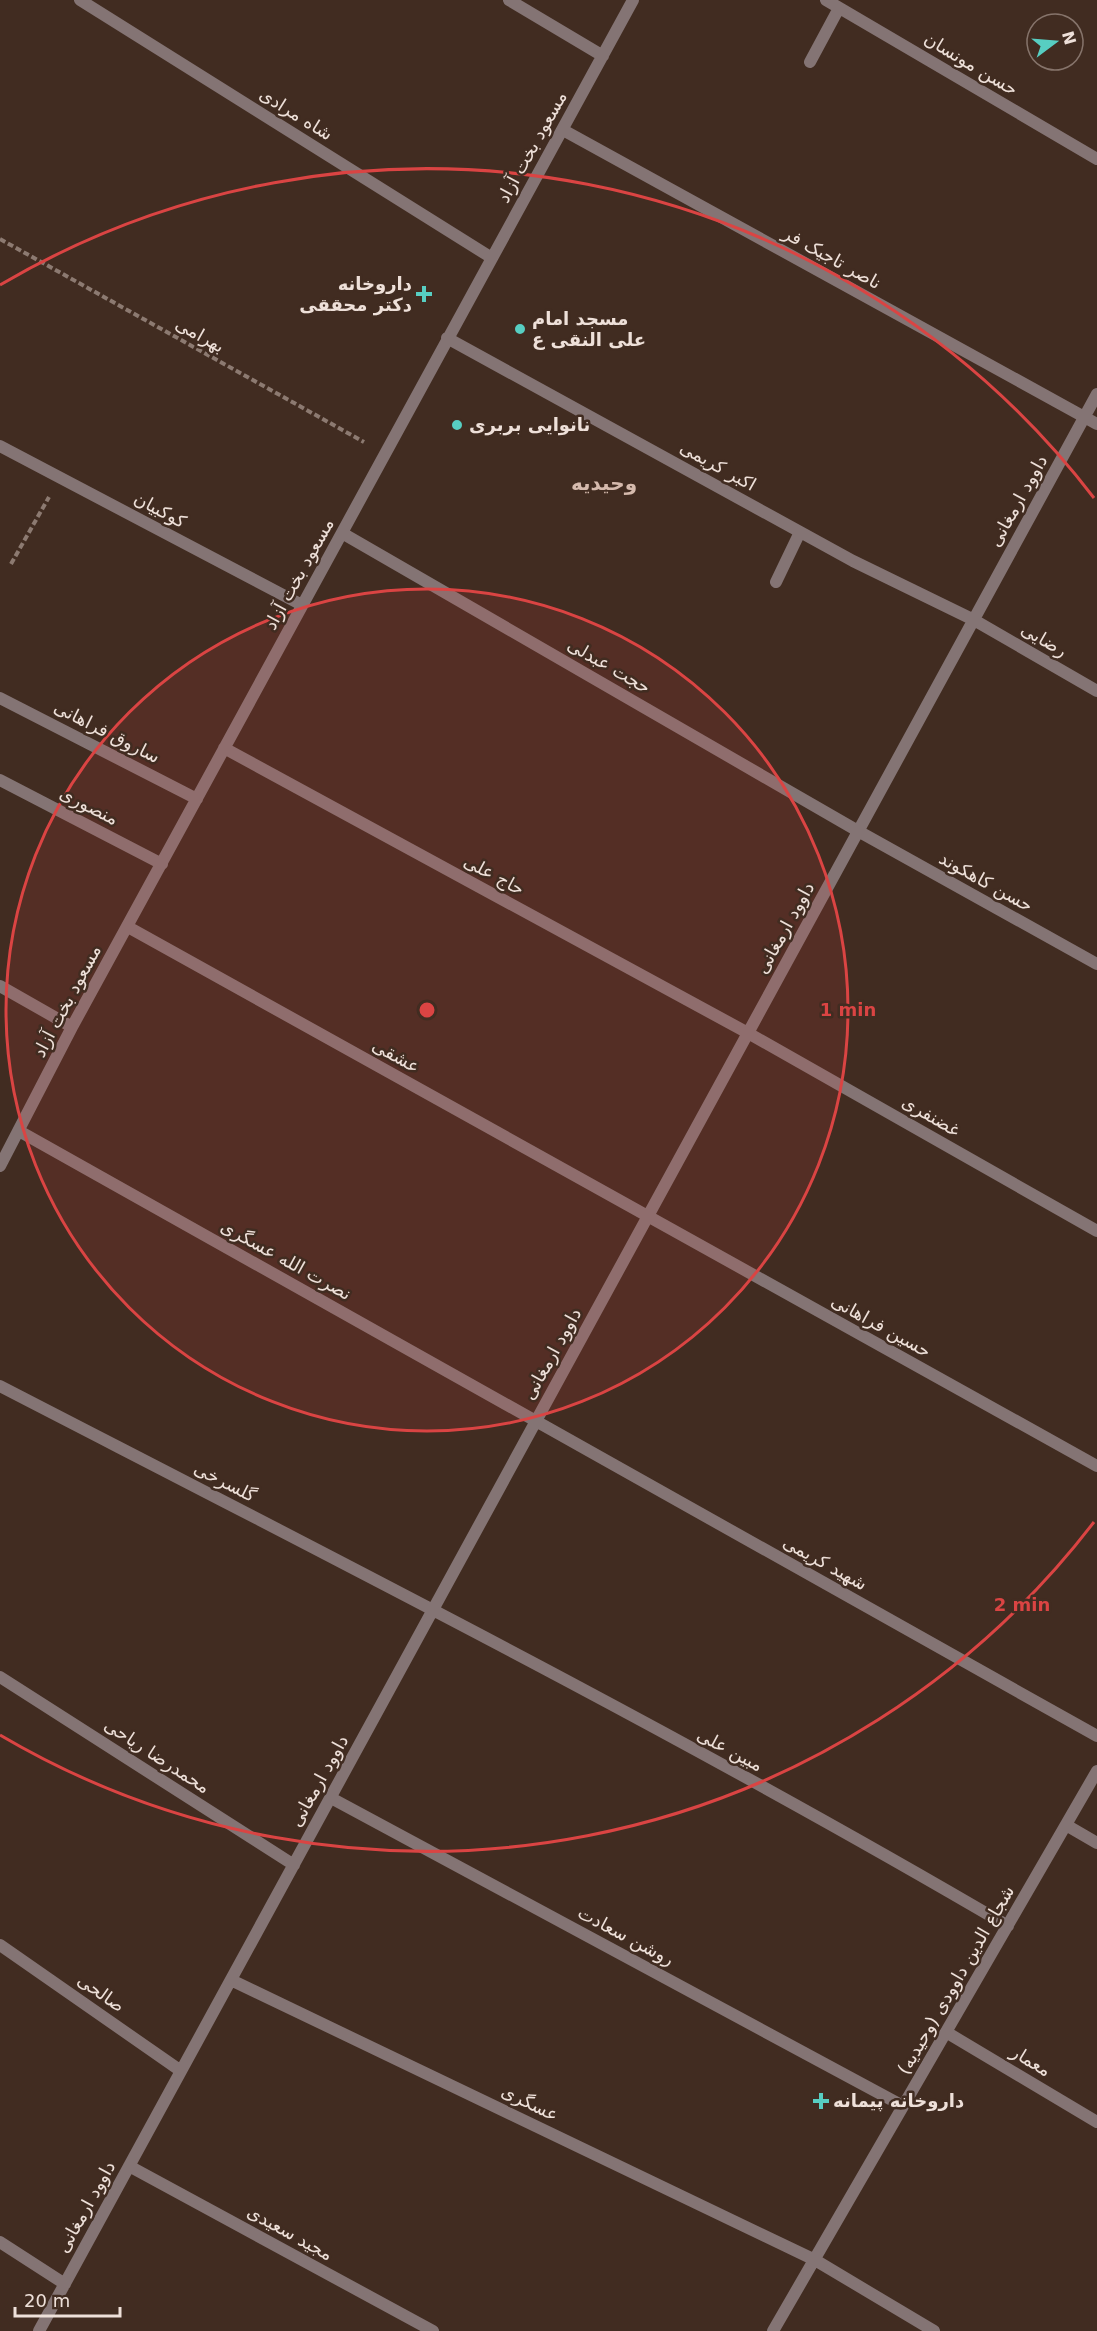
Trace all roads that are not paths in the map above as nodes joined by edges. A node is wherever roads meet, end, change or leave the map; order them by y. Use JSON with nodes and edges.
{"nodes":[{"id":1,"x":80,"y":0,"type":"edge"},
{"id":2,"x":509,"y":0,"type":"edge"},
{"id":3,"x":633,"y":0,"type":"edge"},
{"id":4,"x":826,"y":0,"type":"edge"},
{"id":5,"x":839,"y":8,"type":"junction"},
{"id":6,"x":603,"y":56,"type":"junction"},
{"id":7,"x":810,"y":62,"type":"dead end"},
{"id":8,"x":562,"y":130,"type":"junction"},
{"id":9,"x":1097,"y":159,"type":"edge"},
{"id":10,"x":492,"y":258,"type":"junction"},
{"id":11,"x":447,"y":338,"type":"junction"},
{"id":12,"x":1097,"y":394,"type":"edge"},
{"id":13,"x":1085,"y":417,"type":"junction"},
{"id":14,"x":1097,"y":424,"type":"edge"},
{"id":15,"x":0,"y":447,"type":"edge"},
{"id":16,"x":800,"y":532,"type":"junction"},
{"id":17,"x":342,"y":533,"type":"junction"},
{"id":18,"x":776,"y":582,"type":"dead end"},
{"id":19,"x":303,"y":605,"type":"junction"},
{"id":20,"x":974,"y":620,"type":"junction"},
{"id":21,"x":1097,"y":691,"type":"edge"},
{"id":22,"x":0,"y":698,"type":"edge"},
{"id":23,"x":224,"y":748,"type":"junction"},
{"id":24,"x":0,"y":780,"type":"edge"},
{"id":25,"x":197,"y":799,"type":"junction"},
{"id":26,"x":858,"y":831,"type":"junction"},
{"id":27,"x":162,"y":864,"type":"junction"},
{"id":28,"x":128,"y":927,"type":"junction"},
{"id":29,"x":1097,"y":964,"type":"edge"},
{"id":30,"x":0,"y":986,"type":"edge"},
{"id":31,"x":72,"y":1027,"type":"junction"},
{"id":32,"x":748,"y":1033,"type":"junction"},
{"id":33,"x":19,"y":1131,"type":"junction"},
{"id":34,"x":0,"y":1166,"type":"edge"},
{"id":35,"x":648,"y":1216,"type":"junction"},
{"id":36,"x":1097,"y":1231,"type":"edge"},
{"id":37,"x":0,"y":1386,"type":"edge"},
{"id":38,"x":536,"y":1421,"type":"junction"},
{"id":39,"x":1097,"y":1466,"type":"edge"},
{"id":40,"x":433,"y":1609,"type":"junction"},
{"id":41,"x":0,"y":1677,"type":"edge"},
{"id":42,"x":1097,"y":1736,"type":"edge"},
{"id":43,"x":1097,"y":1771,"type":"edge"},
{"id":44,"x":331,"y":1798,"type":"junction"},
{"id":45,"x":1066,"y":1825,"type":"junction"},
{"id":46,"x":1097,"y":1843,"type":"edge"},
{"id":47,"x":294,"y":1865,"type":"junction"},
{"id":48,"x":1008,"y":1926,"type":"junction"},
{"id":49,"x":0,"y":1945,"type":"edge"},
{"id":50,"x":231,"y":1980,"type":"junction"},
{"id":51,"x":946,"y":2032,"type":"junction"},
{"id":52,"x":181,"y":2071,"type":"junction"},
{"id":53,"x":903,"y":2106,"type":"junction"},
{"id":54,"x":1097,"y":2122,"type":"edge"},
{"id":55,"x":129,"y":2166,"type":"junction"},
{"id":56,"x":0,"y":2241,"type":"edge"},
{"id":57,"x":815,"y":2260,"type":"junction"},
{"id":58,"x":65,"y":2284,"type":"junction"},
{"id":59,"x":39,"y":2331,"type":"edge"},
{"id":60,"x":433,"y":2331,"type":"edge"},
{"id":61,"x":773,"y":2331,"type":"edge"},
{"id":62,"x":934,"y":2331,"type":"edge"}],
"edges":[{"from":1,"to":10,"type":"street","name":"شاه مرادی"},
{"from":2,"to":6,"type":"street"},
{"from":3,"to":6,"type":"street","name":"مسعود بخت آزاد"},
{"from":4,"to":5,"type":"street","name":"حسن مونسان"},
{"from":5,"to":7,"type":"street"},
{"from":5,"to":9,"type":"street","name":"حسن مونسان"},
{"from":6,"to":8,"type":"street","name":"مسعود بخت آزاد"},
{"from":8,"to":10,"type":"street","name":"مسعود بخت آزاد"},
{"from":8,"to":13,"type":"street","name":"ناصر تاجیک فر"},
{"from":10,"to":11,"type":"street","name":"مسعود بخت آزاد"},
{"from":11,"to":16,"type":"street","name":"اکبر کریمی"},
{"from":11,"to":17,"type":"street","name":"مسعود بخت آزاد"},
{"from":12,"to":13,"type":"street","name":"داوود ارمغانی"},
{"from":13,"to":14,"type":"street","name":"ناصر تاجیک فر"},
{"from":13,"to":20,"type":"street","name":"داوود ارمغانی"},
{"from":15,"to":19,"type":"street","name":"کوکبیان"},
{"from":16,"to":18,"type":"street"},
{"from":16,"to":20,"type":"street","name":"اکبر کریمی"},
{"from":17,"to":19,"type":"street","name":"مسعود بخت آزاد"},
{"from":17,"to":26,"type":"street","name":"حجت عبدلی"},
{"from":19,"to":23,"type":"street","name":"مسعود بخت آزاد"},
{"from":20,"to":21,"type":"street","name":"رضایی"},
{"from":20,"to":26,"type":"street","name":"داوود ارمغانی"},
{"from":22,"to":25,"type":"street","name":"ساروق فراهانی"},
{"from":23,"to":25,"type":"street","name":"مسعود بخت آزاد"},
{"from":23,"to":32,"type":"street","name":"حاج علی"},
{"from":24,"to":27,"type":"street","name":"منصوری"},
{"from":25,"to":27,"type":"street","name":"مسعود بخت آزاد"},
{"from":26,"to":29,"type":"street","name":"حسن کاهکوند"},
{"from":26,"to":32,"type":"street","name":"داوود ارمغانی"},
{"from":27,"to":28,"type":"street","name":"مسعود بخت آزاد"},
{"from":28,"to":31,"type":"street","name":"مسعود بخت آزاد"},
{"from":28,"to":35,"type":"street","name":"عشقی"},
{"from":30,"to":31,"type":"street"},
{"from":31,"to":33,"type":"street","name":"مسعود بخت آزاد"},
{"from":32,"to":35,"type":"street","name":"داوود ارمغانی"},
{"from":32,"to":36,"type":"street","name":"غضنفری"},
{"from":33,"to":34,"type":"street","name":"مسعود بخت آزاد"},
{"from":33,"to":38,"type":"street","name":"نصرت الله عسگری"},
{"from":35,"to":38,"type":"street","name":"داوود ارمغانی"},
{"from":35,"to":39,"type":"street","name":"حسین فراهانی"},
{"from":37,"to":40,"type":"street","name":"گلسرخی"},
{"from":38,"to":40,"type":"street","name":"داوود ارمغانی"},
{"from":38,"to":42,"type":"street","name":"شهید کریمی"},
{"from":40,"to":44,"type":"street","name":"داوود ارمغانی"},
{"from":40,"to":48,"type":"street","name":"مبین علی"},
{"from":41,"to":47,"type":"street","name":"محمدرضا ریاحی"},
{"from":43,"to":45,"type":"street","name":"شجاع الدین داوودی (وحیدیه)"},
{"from":44,"to":47,"type":"street","name":"داوود ارمغانی"},
{"from":44,"to":53,"type":"street","name":"روشن سعادت"},
{"from":45,"to":46,"type":"street"},
{"from":45,"to":48,"type":"street","name":"شجاع الدین داوودی (وحیدیه)"},
{"from":47,"to":50,"type":"street","name":"داوود ارمغانی"},
{"from":48,"to":51,"type":"street","name":"شجاع الدین داوودی (وحیدیه)"},
{"from":49,"to":52,"type":"street","name":"صالحی"},
{"from":50,"to":52,"type":"street","name":"داوود ارمغانی"},
{"from":50,"to":57,"type":"street","name":"عسگری"},
{"from":51,"to":53,"type":"street","name":"شجاع الدین داوودی (وحیدیه)"},
{"from":51,"to":54,"type":"street","name":"معمار"},
{"from":52,"to":55,"type":"street","name":"داوود ارمغانی"},
{"from":53,"to":57,"type":"street","name":"شجاع الدین داوودی (وحیدیه)"},
{"from":55,"to":58,"type":"street","name":"داوود ارمغانی"},
{"from":55,"to":60,"type":"street","name":"مجید سعیدی"},
{"from":56,"to":58,"type":"street"},
{"from":57,"to":61,"type":"street","name":"شجاع الدین داوودی (وحیدیه)"},
{"from":57,"to":62,"type":"street","name":"عسگری"},
{"from":58,"to":59,"type":"street","name":"داوود ارمغانی"}]}
